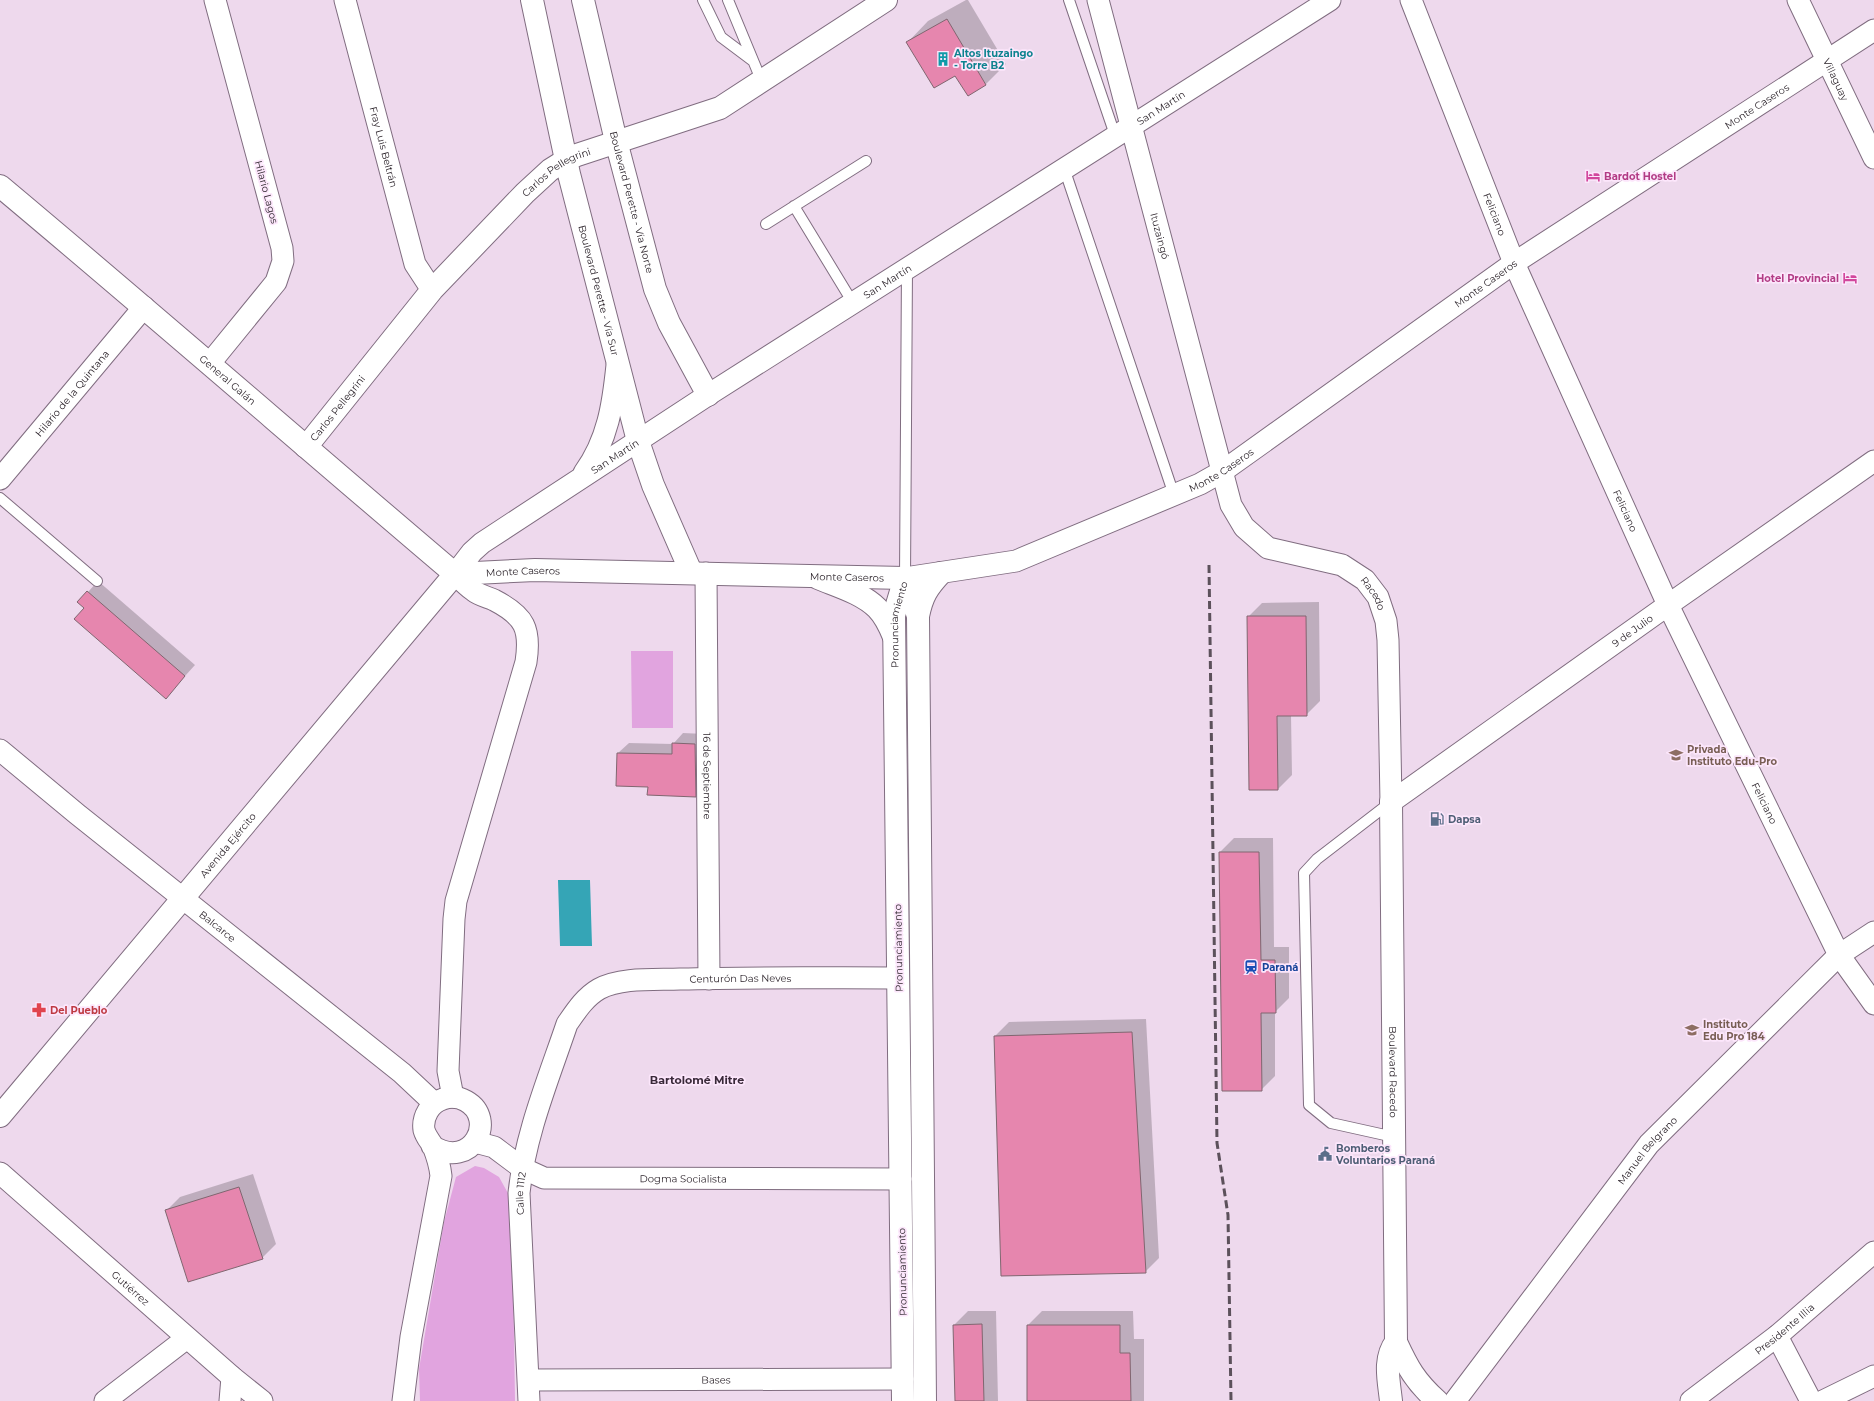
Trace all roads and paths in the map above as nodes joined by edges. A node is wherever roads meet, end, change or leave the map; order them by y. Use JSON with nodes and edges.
{"nodes":[{"id":1,"x":215,"y":0,"type":"edge"},
{"id":2,"x":345,"y":0,"type":"edge"},
{"id":3,"x":532,"y":0,"type":"edge"},
{"id":4,"x":583,"y":0,"type":"edge"},
{"id":5,"x":703,"y":0,"type":"edge"},
{"id":6,"x":728,"y":0,"type":"edge"},
{"id":7,"x":886,"y":0,"type":"edge"},
{"id":8,"x":1069,"y":0,"type":"edge"},
{"id":9,"x":1098,"y":0,"type":"edge"},
{"id":10,"x":1330,"y":0,"type":"edge"},
{"id":11,"x":1411,"y":0,"type":"edge"},
{"id":12,"x":1798,"y":0,"type":"edge"},
{"id":13,"x":1874,"y":30,"type":"edge"},
{"id":14,"x":753,"y":61,"type":"junction"},
{"id":15,"x":1827,"y":62,"type":"junction"},
{"id":16,"x":762,"y":82,"type":"junction"},
{"id":17,"x":1124,"y":130,"type":"junction"},
{"id":18,"x":616,"y":141,"type":"junction"},
{"id":19,"x":1874,"y":158,"type":"edge"},
{"id":20,"x":566,"y":160,"type":"junction"},
{"id":21,"x":866,"y":161,"type":"dead end"},
{"id":22,"x":1064,"y":168,"type":"junction"},
{"id":23,"x":0,"y":186,"type":"edge"},
{"id":24,"x":794,"y":206,"type":"junction"},
{"id":25,"x":766,"y":224,"type":"dead end"},
{"id":26,"x":1514,"y":263,"type":"junction"},
{"id":27,"x":907,"y":268,"type":"junction"},
{"id":28,"x":432,"y":290,"type":"junction"},
{"id":29,"x":852,"y":303,"type":"junction"},
{"id":30,"x":144,"y":307,"type":"junction"},
{"id":31,"x":617,"y":360,"type":"junction"},
{"id":32,"x":210,"y":363,"type":"junction"},
{"id":33,"x":708,"y":395,"type":"junction"},
{"id":34,"x":638,"y":441,"type":"junction"},
{"id":35,"x":306,"y":447,"type":"junction"},
{"id":36,"x":1874,"y":462,"type":"edge"},
{"id":37,"x":1223,"y":471,"type":"junction"},
{"id":38,"x":0,"y":479,"type":"edge"},
{"id":39,"x":577,"y":481,"type":"junction"},
{"id":40,"x":1174,"y":495,"type":"junction"},
{"id":41,"x":0,"y":498,"type":"edge"},
{"id":42,"x":699,"y":573,"type":"junction"},
{"id":43,"x":455,"y":574,"type":"junction"},
{"id":44,"x":940,"y":574,"type":"junction"},
{"id":45,"x":818,"y":578,"type":"junction"},
{"id":46,"x":905,"y":578,"type":"junction"},
{"id":47,"x":97,"y":581,"type":"dead end"},
{"id":48,"x":1668,"y":605,"type":"junction"},
{"id":49,"x":918,"y":616,"type":"junction"},
{"id":50,"x":894,"y":638,"type":"junction"},
{"id":51,"x":0,"y":750,"type":"edge"},
{"id":52,"x":1391,"y":802,"type":"junction"},
{"id":53,"x":183,"y":899,"type":"junction"},
{"id":54,"x":1874,"y":932,"type":"edge"},
{"id":55,"x":1839,"y":956,"type":"junction"},
{"id":56,"x":898,"y":978,"type":"junction"},
{"id":57,"x":709,"y":979,"type":"junction"},
{"id":58,"x":586,"y":998,"type":"joint"},
{"id":59,"x":1874,"y":1004,"type":"edge"},
{"id":60,"x":444,"y":1100,"type":"junction"},
{"id":61,"x":0,"y":1116,"type":"edge"},
{"id":62,"x":1394,"y":1138,"type":"junction"},
{"id":63,"x":475,"y":1142,"type":"junction"},
{"id":64,"x":432,"y":1146,"type":"junction"},
{"id":65,"x":522,"y":1168,"type":"junction"},
{"id":66,"x":0,"y":1173,"type":"edge"},
{"id":67,"x":901,"y":1179,"type":"junction"},
{"id":68,"x":1874,"y":1252,"type":"edge"},
{"id":69,"x":1777,"y":1336,"type":"junction"},
{"id":70,"x":187,"y":1338,"type":"junction"},
{"id":71,"x":1396,"y":1342,"type":"junction"},
{"id":72,"x":1874,"y":1376,"type":"edge"},
{"id":73,"x":232,"y":1377,"type":"junction"},
{"id":74,"x":903,"y":1378,"type":"junction"},
{"id":75,"x":529,"y":1380,"type":"junction"},
{"id":76,"x":1433,"y":1397,"type":"edge"},
{"id":77,"x":105,"y":1401,"type":"edge"},
{"id":78,"x":230,"y":1401,"type":"edge"},
{"id":79,"x":262,"y":1401,"type":"edge"},
{"id":80,"x":402,"y":1401,"type":"edge"},
{"id":81,"x":529,"y":1401,"type":"edge"},
{"id":82,"x":903,"y":1401,"type":"edge"},
{"id":83,"x":925,"y":1401,"type":"edge"},
{"id":84,"x":1391,"y":1401,"type":"edge"},
{"id":85,"x":1396,"y":1401,"type":"edge"},
{"id":86,"x":1455,"y":1401,"type":"edge"},
{"id":87,"x":1691,"y":1401,"type":"edge"},
{"id":88,"x":1811,"y":1401,"type":"edge"},
{"id":89,"x":1822,"y":1401,"type":"edge"}],
"edges":[{"from":1,"to":32,"type":"street","name":"Hilario Lagos"},
{"from":2,"to":28,"type":"street","name":"Fray Luis Beltrán"},
{"from":3,"to":20,"type":"street","name":"Boulevard Perette - Vía Sur"},
{"from":4,"to":18,"type":"street","name":"Boulevard Perette - Vía Norte"},
{"from":5,"to":14,"type":"lane"},
{"from":6,"to":14,"type":"lane"},
{"from":7,"to":16,"type":"street","name":"Carlos Pellegrini"},
{"from":8,"to":17,"type":"lane"},
{"from":9,"to":17,"type":"street","name":"Ituzaingó"},
{"from":10,"to":17,"type":"street","name":"San Martín"},
{"from":11,"to":26,"type":"street","name":"Feliciano"},
{"from":12,"to":15,"type":"street","name":"Villaguay"},
{"from":13,"to":15,"type":"street","name":"Monte Caseros"},
{"from":14,"to":16,"type":"lane"},
{"from":15,"to":19,"type":"street","name":"Villaguay"},
{"from":15,"to":26,"type":"street","name":"Monte Caseros"},
{"from":16,"to":18,"type":"street","name":"Carlos Pellegrini"},
{"from":17,"to":22,"type":"street","name":"San Martín"},
{"from":17,"to":37,"type":"street","name":"Ituzaingó"},
{"from":18,"to":20,"type":"street","name":"Carlos Pellegrini"},
{"from":18,"to":33,"type":"street","name":"Boulevard Perette - Vía Norte"},
{"from":20,"to":28,"type":"street","name":"Carlos Pellegrini"},
{"from":20,"to":31,"type":"street","name":"Boulevard Perette - Vía Sur"},
{"from":21,"to":24,"type":"lane"},
{"from":22,"to":27,"type":"street","name":"San Martín"},
{"from":22,"to":40,"type":"lane"},
{"from":23,"to":30,"type":"street","name":"General Galán"},
{"from":24,"to":25,"type":"lane"},
{"from":24,"to":29,"type":"lane"},
{"from":26,"to":37,"type":"street","name":"Monte Caseros"},
{"from":26,"to":48,"type":"street","name":"Feliciano"},
{"from":27,"to":29,"type":"street","name":"San Martín"},
{"from":27,"to":46,"type":"lane"},
{"from":28,"to":35,"type":"street","name":"Carlos Pellegrini"},
{"from":29,"to":33,"type":"street","name":"San Martín"},
{"from":30,"to":32,"type":"street","name":"General Galán"},
{"from":30,"to":38,"type":"street","name":"Hilario de la Quintana"},
{"from":31,"to":34,"type":"street","name":"Boulevard Perette - Vía Sur"},
{"from":31,"to":39,"type":"street"},
{"from":32,"to":35,"type":"street","name":"General Galán"},
{"from":33,"to":34,"type":"street","name":"San Martín"},
{"from":34,"to":39,"type":"street","name":"San Martín"},
{"from":34,"to":42,"type":"street","name":"Boulevard Perette - Vía Sur"},
{"from":35,"to":43,"type":"street","name":"General Galán"},
{"from":36,"to":48,"type":"street","name":"9 de Julio"},
{"from":37,"to":40,"type":"street","name":"Monte Caseros"},
{"from":37,"to":52,"type":"street","name":"Racedo"},
{"from":39,"to":43,"type":"street","name":"San Martín"},
{"from":40,"to":44,"type":"street","name":"Monte Caseros"},
{"from":41,"to":47,"type":"lane"},
{"from":42,"to":43,"type":"street","name":"Monte Caseros"},
{"from":42,"to":45,"type":"street","name":"Monte Caseros"},
{"from":42,"to":57,"type":"street","name":"16 de Septiembre"},
{"from":43,"to":53,"type":"street","name":"Avenida Ejército"},
{"from":43,"to":60,"type":"street"},
{"from":44,"to":46,"type":"street","name":"Monte Caseros"},
{"from":44,"to":49,"type":"street"},
{"from":45,"to":46,"type":"street","name":"Monte Caseros"},
{"from":45,"to":50,"type":"street"},
{"from":46,"to":49,"type":"street","name":"Pronunciamiento"},
{"from":46,"to":50,"type":"street","name":"Pronunciamiento"},
{"from":48,"to":52,"type":"street","name":"9 de Julio"},
{"from":48,"to":55,"type":"street","name":"Feliciano"},
{"from":49,"to":83,"type":"street","name":"Pronunciamiento"},
{"from":50,"to":56,"type":"street","name":"Pronunciamiento"},
{"from":51,"to":53,"type":"street","name":"Balcarce"},
{"from":52,"to":62,"type":"street","name":"Boulevard Racedo"},
{"from":52,"to":62,"type":"lane"},
{"from":53,"to":60,"type":"street","name":"Balcarce"},
{"from":53,"to":61,"type":"street","name":"Avenida Ejército"},
{"from":54,"to":55,"type":"street","name":"Manuel Belgrano"},
{"from":55,"to":59,"type":"street","name":"Feliciano"},
{"from":55,"to":86,"type":"street","name":"Manuel Belgrano"},
{"from":56,"to":57,"type":"street","name":"Centurón Das Neves"},
{"from":56,"to":67,"type":"street","name":"Pronunciamiento"},
{"from":57,"to":58,"type":"street","name":"Centurón Das Neves"},
{"from":58,"to":65,"type":"street","name":"Calle 1112"},
{"from":60,"to":63,"type":"street"},
{"from":60,"to":64,"type":"street"},
{"from":62,"to":71,"type":"street","name":"Boulevard Racedo"},
{"from":63,"to":64,"type":"street"},
{"from":63,"to":65,"type":"street","name":"Dogma Socialista"},
{"from":64,"to":80,"type":"street"},
{"from":65,"to":67,"type":"street","name":"Dogma Socialista"},
{"from":65,"to":75,"type":"street","name":"Calle 1112"},
{"from":66,"to":70,"type":"street","name":"Gutiérrez"},
{"from":67,"to":74,"type":"street","name":"Pronunciamiento"},
{"from":68,"to":69,"type":"street","name":"Presidente Illia"},
{"from":69,"to":87,"type":"street","name":"Presidente Illia"},
{"from":69,"to":88,"type":"street"},
{"from":70,"to":73,"type":"street","name":"Gutiérrez"},
{"from":70,"to":77,"type":"street"},
{"from":71,"to":76,"type":"street","name":"Boulevard Racedo"},
{"from":71,"to":84,"type":"street","name":"Boulevard Racedo"},
{"from":72,"to":89,"type":"street"},
{"from":73,"to":78,"type":"street"},
{"from":73,"to":79,"type":"street","name":"Gutiérrez"},
{"from":74,"to":75,"type":"street","name":"Bases"},
{"from":74,"to":82,"type":"street","name":"Pronunciamiento"},
{"from":75,"to":81,"type":"street","name":"Calle 1112"},
{"from":76,"to":85,"type":"street"}]}
